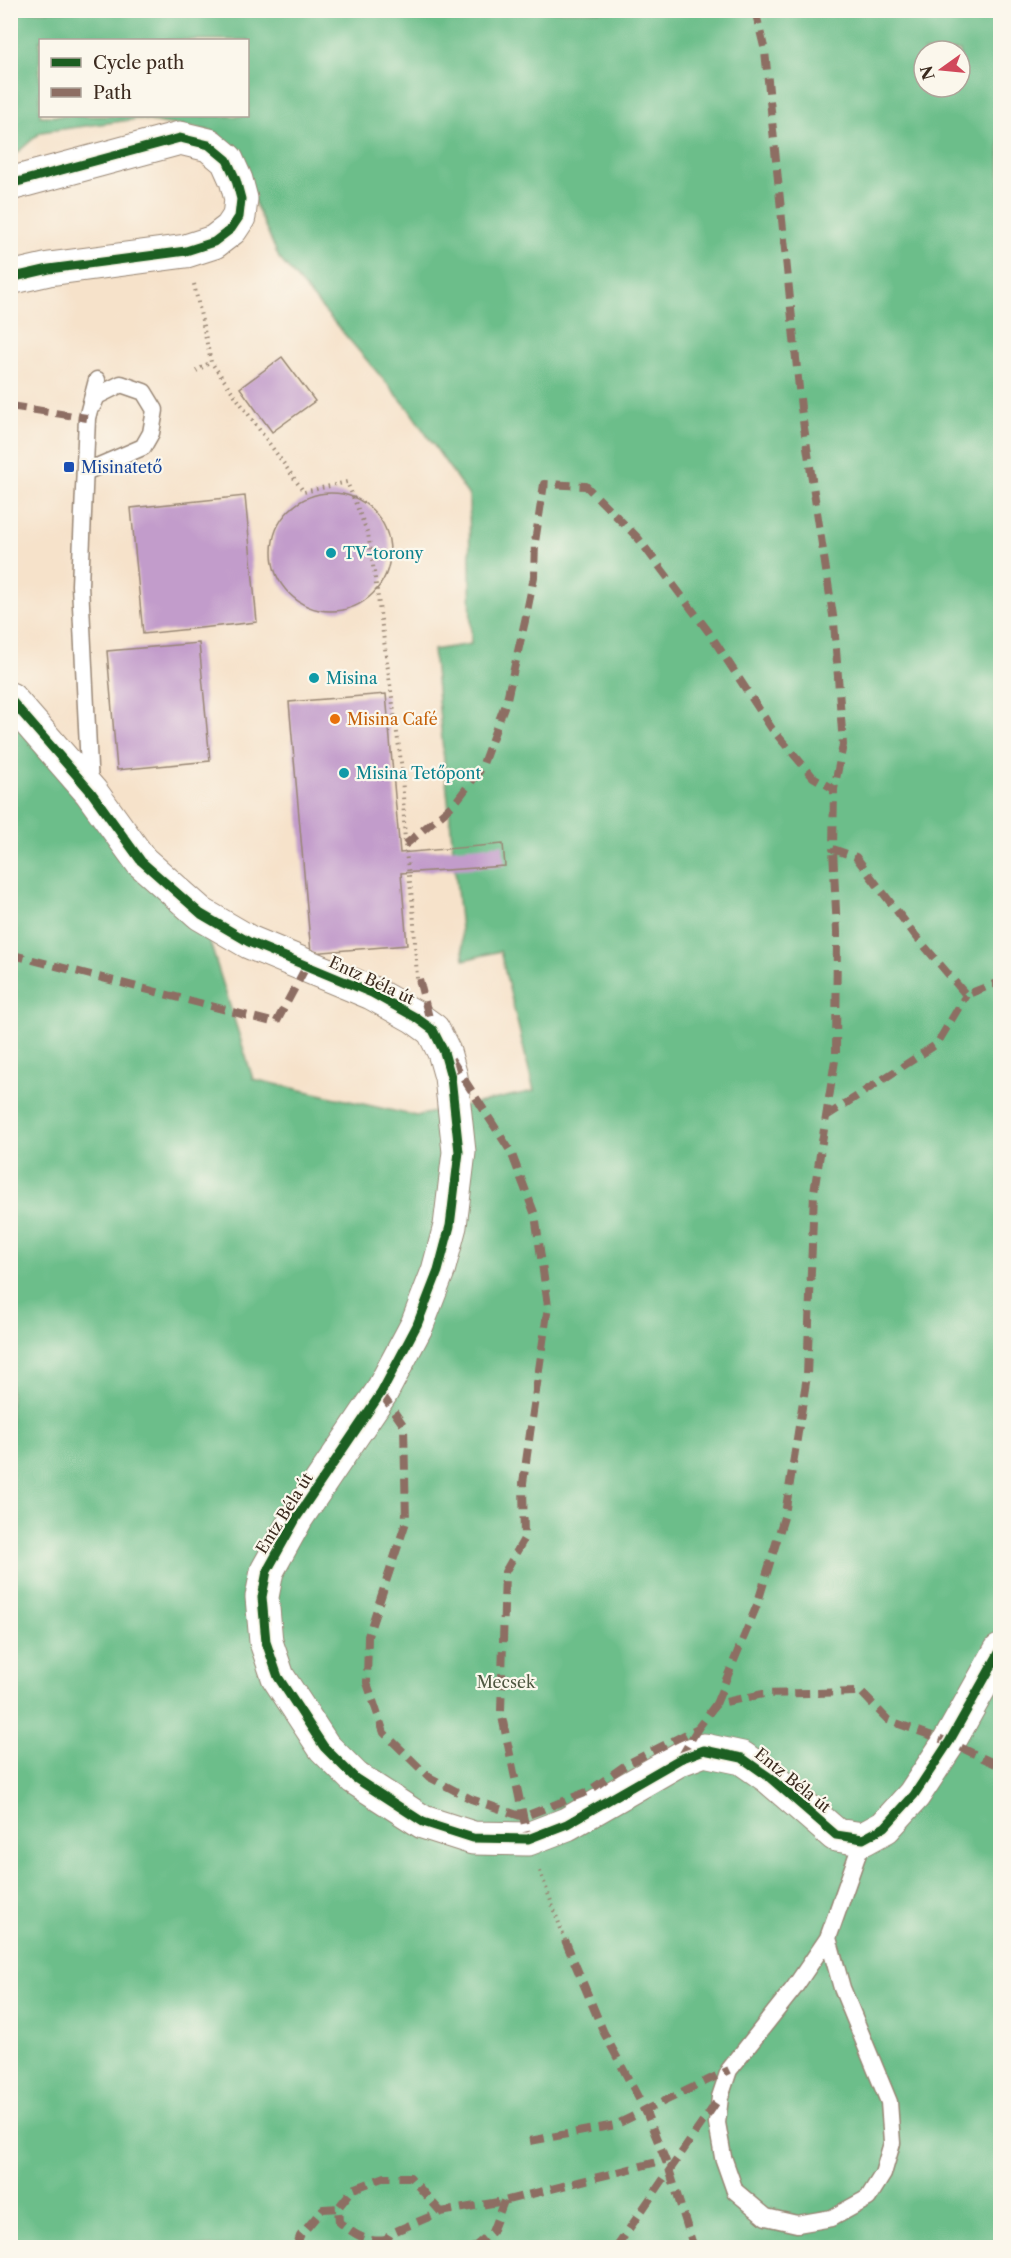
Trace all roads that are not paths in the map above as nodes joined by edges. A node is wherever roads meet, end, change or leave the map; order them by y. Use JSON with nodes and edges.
{"nodes":[{"id":1,"x":10,"y":184,"type":"edge"},
{"id":2,"x":10,"y":278,"type":"edge"},
{"id":3,"x":97,"y":380,"type":"dead end"},
{"id":4,"x":87,"y":418,"type":"junction"},
{"id":5,"x":85,"y":472,"type":"junction"},
{"id":6,"x":10,"y":699,"type":"edge"},
{"id":7,"x":91,"y":792,"type":"junction"},
{"id":8,"x":1000,"y":1651,"type":"edge"},
{"id":9,"x":863,"y":1839,"type":"junction"},
{"id":10,"x":828,"y":1938,"type":"junction"}],
"edges":[{"from":1,"to":2,"type":"street"},
{"from":3,"to":4,"type":"lane"},
{"from":4,"to":5,"type":"lane"},
{"from":4,"to":5,"type":"lane"},
{"from":5,"to":7,"type":"lane"},
{"from":6,"to":7,"type":"street","name":"Entz Béla út"},
{"from":7,"to":9,"type":"street","name":"Entz Béla út"},
{"from":8,"to":9,"type":"street"},
{"from":9,"to":10,"type":"lane"},
{"from":10,"to":10,"type":"lane"}]}
